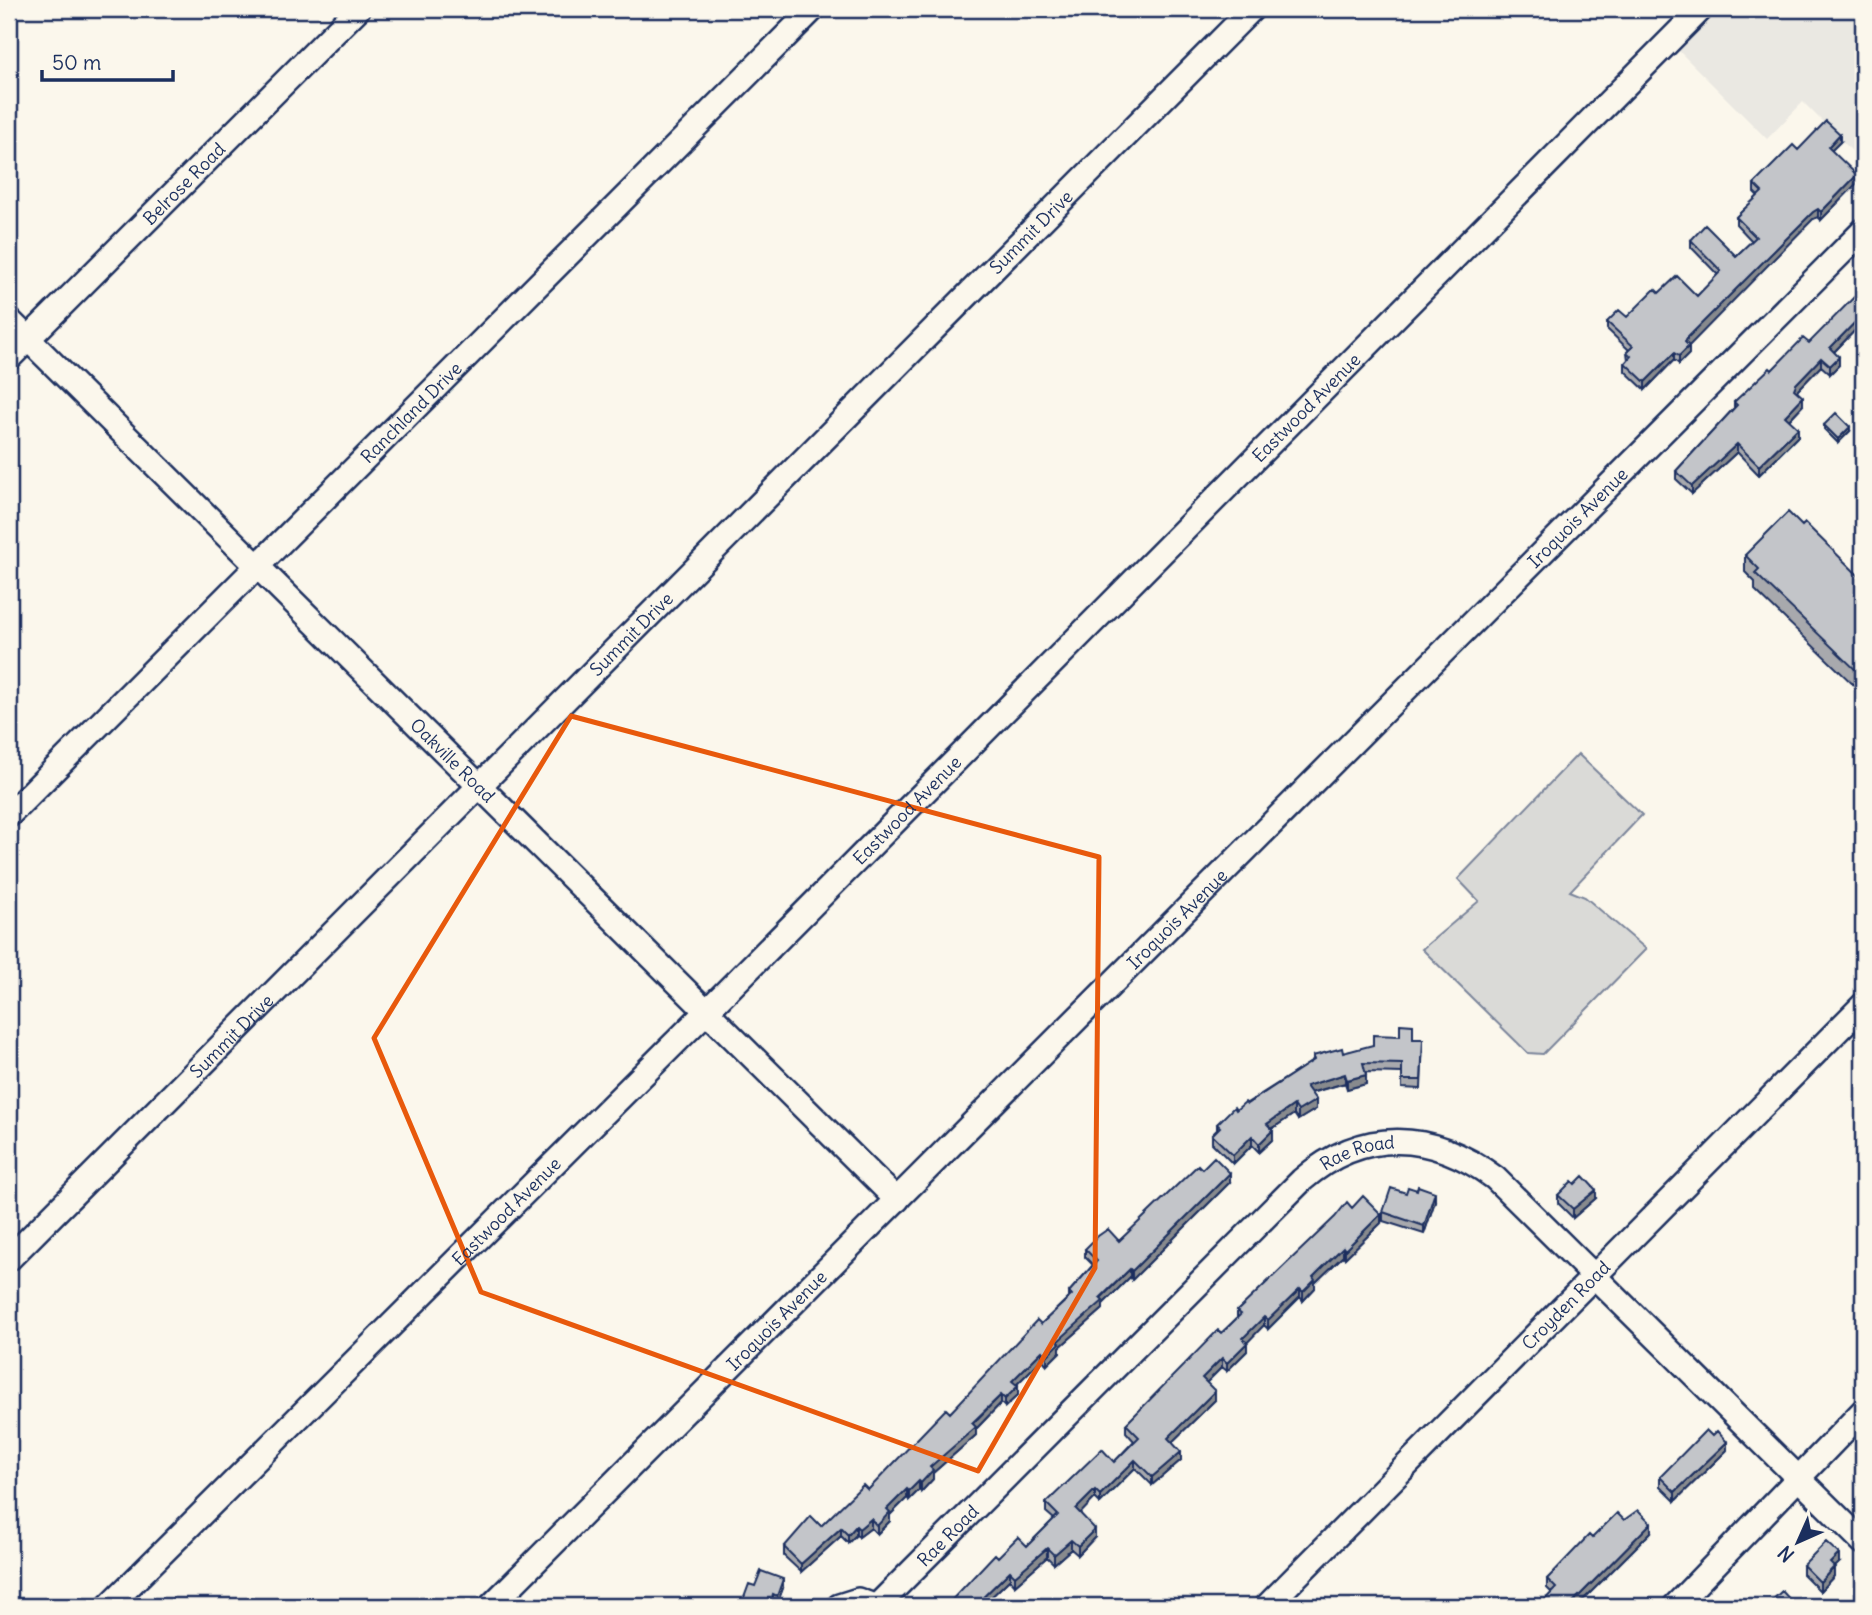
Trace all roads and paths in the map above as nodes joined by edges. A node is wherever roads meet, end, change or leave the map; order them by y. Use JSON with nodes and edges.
{"nodes":[{"id":1,"x":358,"y":9,"type":"edge"},
{"id":2,"x":813,"y":9,"type":"edge"},
{"id":3,"x":1252,"y":9,"type":"edge"},
{"id":4,"x":1700,"y":9,"type":"edge"},
{"id":5,"x":1863,"y":231,"type":"edge"},
{"id":6,"x":9,"y":320,"type":"edge"},
{"id":7,"x":28,"y":339,"type":"junction"},
{"id":8,"x":9,"y":358,"type":"edge"},
{"id":9,"x":258,"y":565,"type":"junction"},
{"id":10,"x":480,"y":786,"type":"junction"},
{"id":11,"x":9,"y":816,"type":"edge"},
{"id":12,"x":1863,"y":1005,"type":"edge"},
{"id":13,"x":708,"y":1011,"type":"junction"},
{"id":14,"x":897,"y":1200,"type":"junction"},
{"id":15,"x":9,"y":1259,"type":"edge"},
{"id":16,"x":1594,"y":1277,"type":"junction"},
{"id":17,"x":1863,"y":1411,"type":"edge"},
{"id":18,"x":1798,"y":1478,"type":"junction"},
{"id":19,"x":1863,"y":1542,"type":"edge"},
{"id":20,"x":110,"y":1606,"type":"edge"},
{"id":21,"x":491,"y":1606,"type":"edge"},
{"id":22,"x":839,"y":1606,"type":"edge"},
{"id":23,"x":876,"y":1606,"type":"edge"},
{"id":24,"x":1268,"y":1606,"type":"edge"},
{"id":25,"x":1675,"y":1606,"type":"edge"}],
"edges":[{"from":1,"to":7,"type":"street","name":"Belrose Road"},
{"from":2,"to":9,"type":"street","name":"Ranchland Drive"},
{"from":3,"to":10,"type":"street","name":"Summit Drive"},
{"from":4,"to":13,"type":"street","name":"Eastwood Avenue"},
{"from":5,"to":14,"type":"street","name":"Iroquois Avenue"},
{"from":6,"to":7,"type":"street","name":"Oakville Road"},
{"from":7,"to":8,"type":"street","name":"Belrose Road"},
{"from":7,"to":9,"type":"street","name":"Oakville Road"},
{"from":9,"to":10,"type":"street","name":"Oakville Road"},
{"from":9,"to":11,"type":"street","name":"Ranchland Drive"},
{"from":10,"to":13,"type":"street","name":"Oakville Road"},
{"from":10,"to":15,"type":"street","name":"Summit Drive"},
{"from":12,"to":16,"type":"street","name":"Croyden Road"},
{"from":13,"to":14,"type":"street","name":"Oakville Road"},
{"from":13,"to":20,"type":"street","name":"Eastwood Avenue"},
{"from":14,"to":21,"type":"street","name":"Iroquois Avenue"},
{"from":16,"to":18,"type":"street","name":"Rae Road"},
{"from":16,"to":23,"type":"street","name":"Rae Road"},
{"from":16,"to":24,"type":"street","name":"Croyden Road"},
{"from":17,"to":18,"type":"street"},
{"from":18,"to":19,"type":"street","name":"Rae Road"},
{"from":18,"to":25,"type":"street"},
{"from":22,"to":23,"type":"street","name":"Rae Road"}]}
